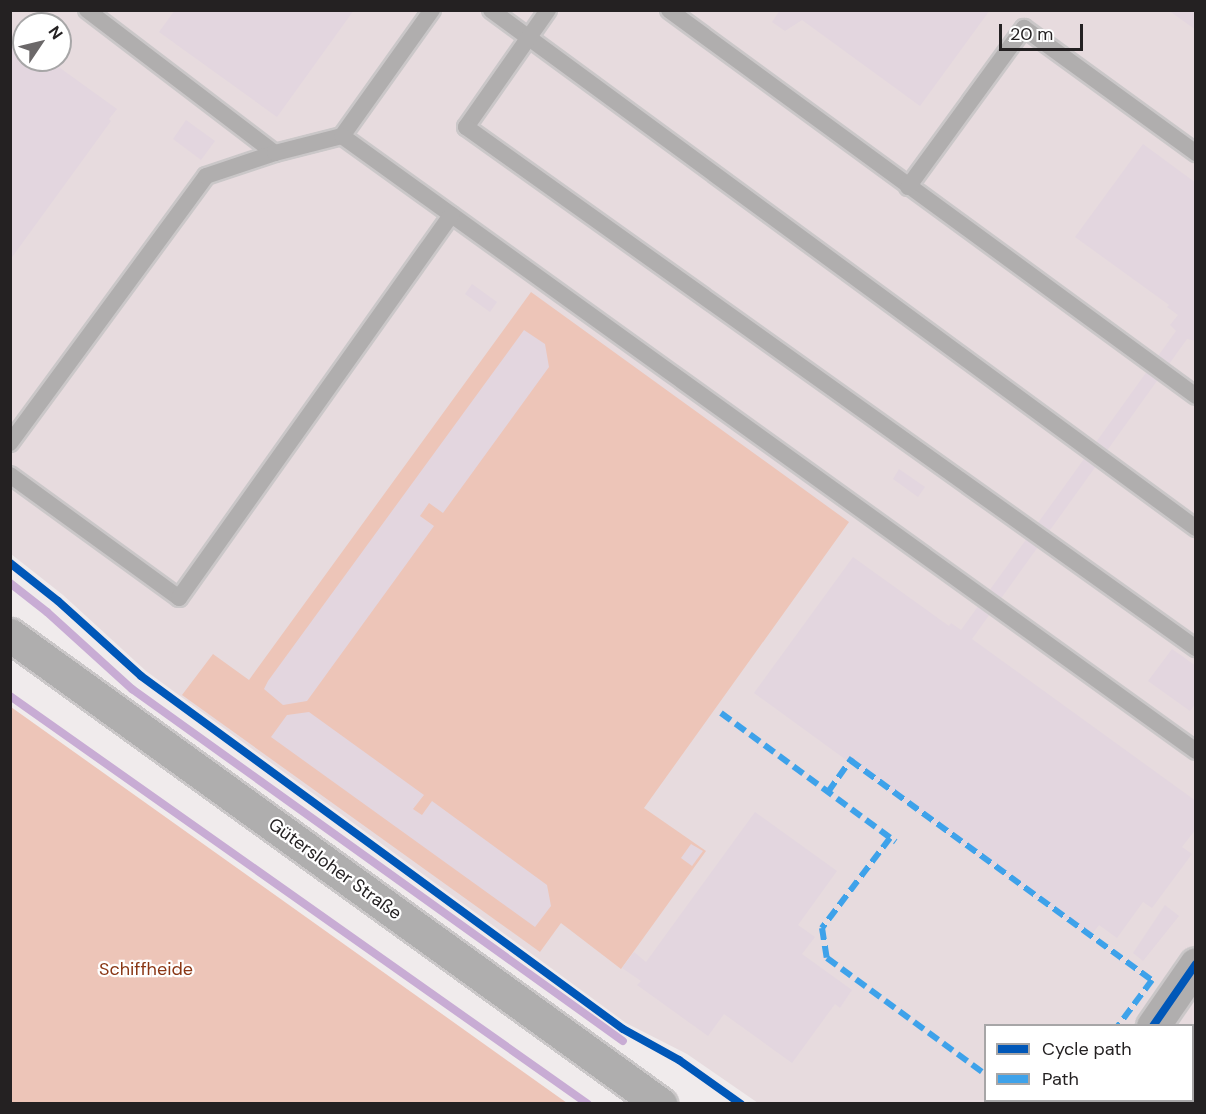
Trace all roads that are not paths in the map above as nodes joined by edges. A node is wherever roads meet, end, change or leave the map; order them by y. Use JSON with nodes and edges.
{"nodes":[{"id":1,"x":87,"y":10,"type":"edge"},
{"id":2,"x":432,"y":10,"type":"edge"},
{"id":3,"x":491,"y":10,"type":"edge"},
{"id":4,"x":548,"y":10,"type":"edge"},
{"id":5,"x":669,"y":10,"type":"edge"},
{"id":6,"x":529,"y":38,"type":"junction"},
{"id":7,"x":342,"y":136,"type":"junction"},
{"id":8,"x":275,"y":153,"type":"junction"},
{"id":9,"x":1196,"y":153,"type":"edge"},
{"id":10,"x":908,"y":187,"type":"junction"},
{"id":11,"x":451,"y":215,"type":"junction"},
{"id":12,"x":1196,"y":396,"type":"edge"},
{"id":13,"x":10,"y":443,"type":"edge"},
{"id":14,"x":10,"y":475,"type":"edge"},
{"id":15,"x":1196,"y":528,"type":"edge"},
{"id":16,"x":10,"y":635,"type":"edge"},
{"id":17,"x":1196,"y":648,"type":"edge"},
{"id":18,"x":1196,"y":751,"type":"edge"},
{"id":19,"x":1196,"y":964,"type":"edge"},
{"id":20,"x":1154,"y":1024,"type":"edge"},
{"id":21,"x":660,"y":1104,"type":"edge"}],
"edges":[{"from":1,"to":8,"type":"lane"},
{"from":2,"to":7,"type":"lane"},
{"from":3,"to":6,"type":"lane"},
{"from":4,"to":6,"type":"lane"},
{"from":5,"to":10,"type":"lane"},
{"from":6,"to":15,"type":"lane"},
{"from":6,"to":17,"type":"lane"},
{"from":7,"to":8,"type":"lane"},
{"from":7,"to":11,"type":"lane"},
{"from":8,"to":13,"type":"lane"},
{"from":9,"to":10,"type":"lane"},
{"from":10,"to":12,"type":"lane"},
{"from":11,"to":14,"type":"lane"},
{"from":11,"to":18,"type":"lane"},
{"from":16,"to":21,"type":"main road","name":"Gütersloher Straße"},
{"from":19,"to":20,"type":"street"}]}
